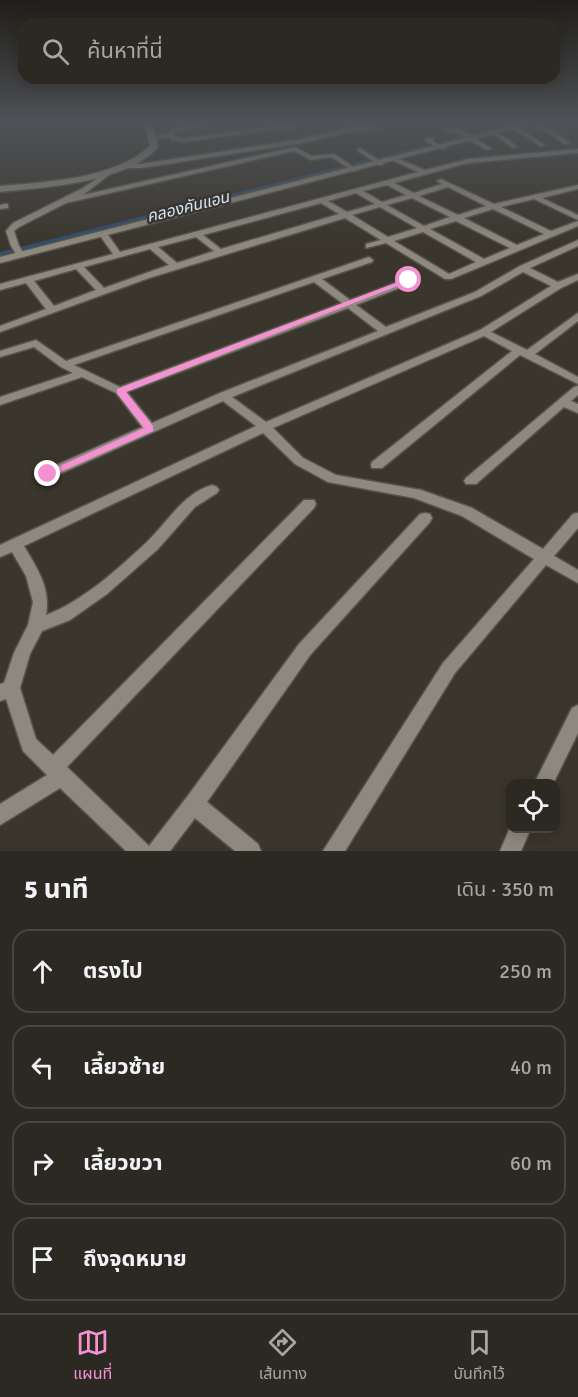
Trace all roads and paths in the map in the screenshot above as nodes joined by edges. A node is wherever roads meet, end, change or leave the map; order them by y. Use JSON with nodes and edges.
{"nodes":[{"id":1,"x":139,"y":164,"type":"edge"},
{"id":2,"x":230,"y":164,"type":"edge"},
{"id":3,"x":345,"y":164,"type":"edge"},
{"id":4,"x":375,"y":164,"type":"edge"},
{"id":5,"x":404,"y":164,"type":"edge"},
{"id":6,"x":458,"y":164,"type":"edge"},
{"id":7,"x":130,"y":165,"type":"joint"},
{"id":8,"x":351,"y":167,"type":"junction"},
{"id":9,"x":111,"y":171,"type":"junction"},
{"id":10,"x":424,"y":173,"type":"junction"},
{"id":11,"x":387,"y":182,"type":"junction"},
{"id":12,"x":447,"y":185,"type":"junction"},
{"id":13,"x":573,"y":188,"type":"edge"},
{"id":14,"x":0,"y":189,"type":"edge"},
{"id":15,"x":357,"y":191,"type":"junction"},
{"id":16,"x":578,"y":193,"type":"edge"},
{"id":17,"x":412,"y":195,"type":"junction"},
{"id":18,"x":532,"y":196,"type":"junction"},
{"id":19,"x":321,"y":200,"type":"junction"},
{"id":20,"x":64,"y":201,"type":"junction"},
{"id":21,"x":381,"y":204,"type":"junction"},
{"id":22,"x":491,"y":207,"type":"junction"},
{"id":23,"x":281,"y":210,"type":"junction"},
{"id":24,"x":345,"y":215,"type":"junction"},
{"id":25,"x":456,"y":218,"type":"junction"},
{"id":26,"x":578,"y":218,"type":"edge"},
{"id":27,"x":578,"y":223,"type":"edge"},
{"id":28,"x":304,"y":225,"type":"junction"},
{"id":29,"x":422,"y":228,"type":"junction"},
{"id":30,"x":252,"y":230,"type":"junction"},
{"id":31,"x":10,"y":231,"type":"junction"},
{"id":32,"x":0,"y":233,"type":"edge"},
{"id":33,"x":197,"y":234,"type":"junction"},
{"id":34,"x":550,"y":234,"type":"junction"},
{"id":35,"x":99,"y":235,"type":"junction"},
{"id":36,"x":385,"y":239,"type":"junction"},
{"id":37,"x":578,"y":243,"type":"edge"},
{"id":38,"x":152,"y":246,"type":"junction"},
{"id":39,"x":369,"y":246,"type":"dead end"},
{"id":40,"x":516,"y":248,"type":"junction"},
{"id":41,"x":19,"y":251,"type":"junction"},
{"id":42,"x":221,"y":253,"type":"junction"},
{"id":43,"x":114,"y":257,"type":"junction"},
{"id":44,"x":0,"y":260,"type":"edge"},
{"id":45,"x":369,"y":260,"type":"dead end"},
{"id":46,"x":484,"y":262,"type":"junction"},
{"id":47,"x":79,"y":267,"type":"junction"},
{"id":48,"x":176,"y":267,"type":"junction"},
{"id":49,"x":523,"y":268,"type":"junction"},
{"id":50,"x":578,"y":277,"type":"edge"},
{"id":51,"x":316,"y":279,"type":"junction"},
{"id":52,"x":29,"y":280,"type":"junction"},
{"id":53,"x":409,"y":280,"type":"dead end"},
{"id":54,"x":558,"y":286,"type":"junction"},
{"id":55,"x":0,"y":287,"type":"edge"},
{"id":56,"x":102,"y":291,"type":"junction"},
{"id":57,"x":351,"y":303,"type":"junction"},
{"id":58,"x":53,"y":311,"type":"junction"},
{"id":59,"x":578,"y":316,"type":"edge"},
{"id":60,"x":0,"y":329,"type":"edge"},
{"id":61,"x":385,"y":331,"type":"junction"},
{"id":62,"x":484,"y":332,"type":"junction"},
{"id":63,"x":523,"y":353,"type":"junction"},
{"id":64,"x":0,"y":354,"type":"edge"},
{"id":65,"x":65,"y":365,"type":"junction"},
{"id":66,"x":83,"y":373,"type":"junction"},
{"id":67,"x":578,"y":381,"type":"edge"},
{"id":68,"x":578,"y":389,"type":"edge"},
{"id":69,"x":120,"y":391,"type":"junction"},
{"id":70,"x":224,"y":396,"type":"junction"},
{"id":71,"x":0,"y":401,"type":"edge"},
{"id":72,"x":564,"y":402,"type":"junction"},
{"id":73,"x":578,"y":409,"type":"edge"},
{"id":74,"x":265,"y":427,"type":"junction"},
{"id":75,"x":150,"y":429,"type":"junction"},
{"id":76,"x":377,"y":465,"type":"dead end"},
{"id":77,"x":48,"y":474,"type":"dead end"},
{"id":78,"x":471,"y":481,"type":"dead end"},
{"id":79,"x":212,"y":490,"type":"dead end"},
{"id":80,"x":309,"y":504,"type":"dead end"},
{"id":81,"x":425,"y":518,"type":"dead end"},
{"id":82,"x":578,"y":518,"type":"edge"},
{"id":83,"x":8,"y":548,"type":"edge"},
{"id":84,"x":543,"y":556,"type":"junction"},
{"id":85,"x":578,"y":577,"type":"edge"},
{"id":86,"x":36,"y":626,"type":"junction"},
{"id":87,"x":5,"y":691,"type":"edge"},
{"id":88,"x":578,"y":714,"type":"edge"},
{"id":89,"x":58,"y":772,"type":"junction"},
{"id":90,"x":545,"y":779,"type":"edge"},
{"id":91,"x":194,"y":804,"type":"junction"},
{"id":92,"x":0,"y":816,"type":"edge"},
{"id":93,"x":519,"y":833,"type":"edge"},
{"id":94,"x":141,"y":851,"type":"edge"},
{"id":95,"x":157,"y":851,"type":"edge"},
{"id":96,"x":251,"y":851,"type":"edge"},
{"id":97,"x":333,"y":851,"type":"edge"},
{"id":98,"x":510,"y":851,"type":"edge"}],
"edges":[{"from":1,"to":7,"type":"street"},
{"from":2,"to":20,"type":"street"},
{"from":3,"to":8,"type":"street"},
{"from":4,"to":8,"type":"street"},
{"from":5,"to":10,"type":"street"},
{"from":6,"to":10,"type":"street"},
{"from":7,"to":9,"type":"street"},
{"from":8,"to":35,"type":"street"},
{"from":9,"to":14,"type":"street"},
{"from":9,"to":20,"type":"street"},
{"from":10,"to":11,"type":"street"},
{"from":10,"to":12,"type":"street"},
{"from":11,"to":15,"type":"street"},
{"from":11,"to":17,"type":"street"},
{"from":12,"to":17,"type":"street"},
{"from":12,"to":22,"type":"street"},
{"from":13,"to":16,"type":"street"},
{"from":13,"to":18,"type":"street"},
{"from":15,"to":19,"type":"street"},
{"from":15,"to":21,"type":"street"},
{"from":17,"to":21,"type":"street"},
{"from":17,"to":25,"type":"street"},
{"from":18,"to":22,"type":"street"},
{"from":18,"to":26,"type":"street"},
{"from":19,"to":23,"type":"street"},
{"from":19,"to":24,"type":"street"},
{"from":20,"to":31,"type":"street"},
{"from":21,"to":24,"type":"street"},
{"from":21,"to":29,"type":"street"},
{"from":22,"to":25,"type":"street"},
{"from":22,"to":34,"type":"street"},
{"from":23,"to":28,"type":"street"},
{"from":23,"to":30,"type":"street"},
{"from":24,"to":28,"type":"street"},
{"from":24,"to":36,"type":"street"},
{"from":25,"to":29,"type":"street"},
{"from":25,"to":40,"type":"street"},
{"from":27,"to":34,"type":"street"},
{"from":28,"to":30,"type":"street"},
{"from":29,"to":36,"type":"street"},
{"from":29,"to":46,"type":"street"},
{"from":30,"to":33,"type":"street"},
{"from":30,"to":42,"type":"street"},
{"from":31,"to":32,"type":"street"},
{"from":31,"to":41,"type":"street"},
{"from":33,"to":38,"type":"street"},
{"from":33,"to":42,"type":"street"},
{"from":34,"to":40,"type":"street"},
{"from":35,"to":41,"type":"street"},
{"from":35,"to":43,"type":"street"},
{"from":36,"to":39,"type":"street"},
{"from":36,"to":46,"type":"street"},
{"from":37,"to":49,"type":"street"},
{"from":38,"to":43,"type":"street"},
{"from":38,"to":48,"type":"street"},
{"from":40,"to":46,"type":"street"},
{"from":41,"to":44,"type":"street"},
{"from":42,"to":48,"type":"street"},
{"from":43,"to":47,"type":"street"},
{"from":45,"to":51,"type":"street"},
{"from":47,"to":52,"type":"street"},
{"from":47,"to":56,"type":"street"},
{"from":48,"to":56,"type":"street"},
{"from":49,"to":54,"type":"street"},
{"from":49,"to":61,"type":"street"},
{"from":50,"to":54,"type":"street"},
{"from":51,"to":57,"type":"street"},
{"from":51,"to":65,"type":"street"},
{"from":52,"to":55,"type":"street"},
{"from":52,"to":58,"type":"street"},
{"from":53,"to":57,"type":"street"},
{"from":54,"to":62,"type":"street"},
{"from":56,"to":58,"type":"street"},
{"from":57,"to":61,"type":"street"},
{"from":57,"to":69,"type":"street"},
{"from":58,"to":60,"type":"street"},
{"from":59,"to":63,"type":"street"},
{"from":61,"to":70,"type":"street"},
{"from":62,"to":63,"type":"street"},
{"from":62,"to":74,"type":"street"},
{"from":63,"to":67,"type":"street"},
{"from":63,"to":76,"type":"street"},
{"from":64,"to":65,"type":"street"},
{"from":65,"to":66,"type":"street"},
{"from":66,"to":69,"type":"street"},
{"from":66,"to":71,"type":"street"},
{"from":68,"to":72,"type":"street"},
{"from":69,"to":75,"type":"street"},
{"from":70,"to":74,"type":"street"},
{"from":70,"to":75,"type":"street"},
{"from":72,"to":73,"type":"street"},
{"from":72,"to":78,"type":"street"},
{"from":74,"to":83,"type":"street"},
{"from":74,"to":84,"type":"street"},
{"from":75,"to":77,"type":"street"},
{"from":79,"to":86,"type":"street"},
{"from":80,"to":89,"type":"street"},
{"from":81,"to":91,"type":"street"},
{"from":82,"to":84,"type":"street"},
{"from":83,"to":86,"type":"street"},
{"from":84,"to":85,"type":"street"},
{"from":84,"to":97,"type":"street"},
{"from":86,"to":87,"type":"street"},
{"from":87,"to":89,"type":"street"},
{"from":88,"to":90,"type":"street"},
{"from":89,"to":92,"type":"street"},
{"from":89,"to":94,"type":"street"},
{"from":91,"to":95,"type":"street"},
{"from":91,"to":96,"type":"street"},
{"from":93,"to":98,"type":"street"}]}
